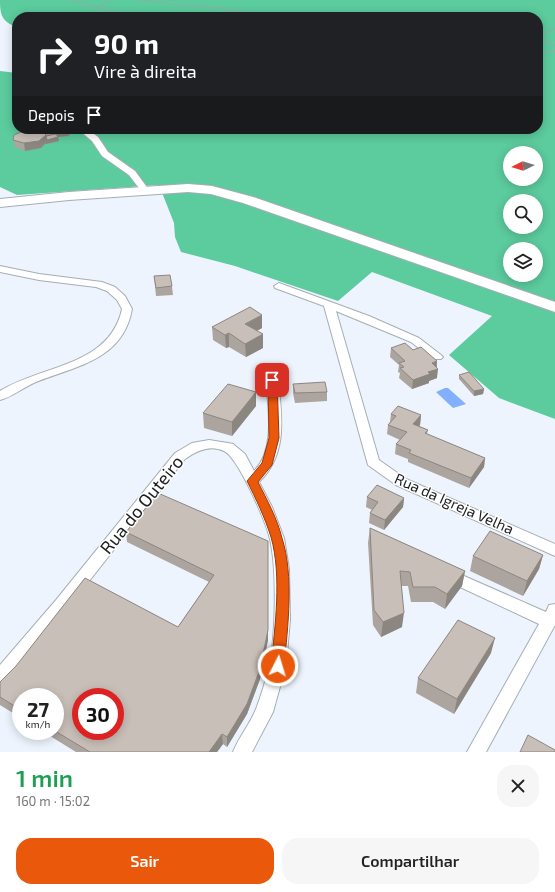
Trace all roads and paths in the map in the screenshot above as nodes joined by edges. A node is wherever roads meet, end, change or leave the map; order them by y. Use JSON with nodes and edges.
{"nodes":[{"id":1,"x":71,"y":0,"type":"edge"},
{"id":2,"x":108,"y":0,"type":"edge"},
{"id":3,"x":141,"y":0,"type":"edge"},
{"id":4,"x":147,"y":0,"type":"edge"},
{"id":5,"x":152,"y":2,"type":"junction"},
{"id":6,"x":99,"y":8,"type":"junction"},
{"id":7,"x":115,"y":12,"type":"edge"},
{"id":8,"x":242,"y":12,"type":"edge"},
{"id":9,"x":555,"y":30,"type":"edge"},
{"id":10,"x":543,"y":34,"type":"edge"},
{"id":11,"x":543,"y":39,"type":"edge"},
{"id":12,"x":555,"y":46,"type":"edge"},
{"id":13,"x":555,"y":51,"type":"edge"},
{"id":14,"x":543,"y":52,"type":"edge"},
{"id":15,"x":88,"y":134,"type":"edge"},
{"id":16,"x":145,"y":190,"type":"junction"},
{"id":17,"x":0,"y":203,"type":"edge"},
{"id":18,"x":0,"y":269,"type":"edge"},
{"id":19,"x":279,"y":286,"type":"dead end"},
{"id":20,"x":329,"y":306,"type":"junction"},
{"id":21,"x":555,"y":308,"type":"edge"},
{"id":22,"x":437,"y":356,"type":"dead end"},
{"id":23,"x":272,"y":380,"type":"dead end"},
{"id":24,"x":0,"y":396,"type":"edge"},
{"id":25,"x":252,"y":481,"type":"junction"},
{"id":26,"x":555,"y":550,"type":"edge"},
{"id":27,"x":434,"y":568,"type":"edge"},
{"id":28,"x":552,"y":616,"type":"edge"},
{"id":29,"x":0,"y":678,"type":"edge"},
{"id":30,"x":242,"y":752,"type":"edge"},
{"id":31,"x":476,"y":752,"type":"edge"}],
"edges":[{"from":1,"to":6,"type":"path"},
{"from":2,"to":6,"type":"path"},
{"from":3,"to":5,"type":"path"},
{"from":4,"to":5,"type":"path"},
{"from":5,"to":8,"type":"path"},
{"from":6,"to":7,"type":"path"},
{"from":9,"to":10,"type":"path"},
{"from":11,"to":12,"type":"path"},
{"from":13,"to":14,"type":"path"},
{"from":15,"to":16,"type":"street"},
{"from":16,"to":17,"type":"street"},
{"from":16,"to":21,"type":"street"},
{"from":18,"to":24,"type":"street"},
{"from":19,"to":20,"type":"street"},
{"from":20,"to":22,"type":"street"},
{"from":20,"to":26,"type":"street","name":"Rua da Igreja Velha"},
{"from":23,"to":25,"type":"street"},
{"from":25,"to":29,"type":"street","name":"Rua do Outeiro"},
{"from":25,"to":30,"type":"street","name":"Rua do Outeiro"},
{"from":27,"to":28,"type":"street"},
{"from":28,"to":31,"type":"street"}]}
